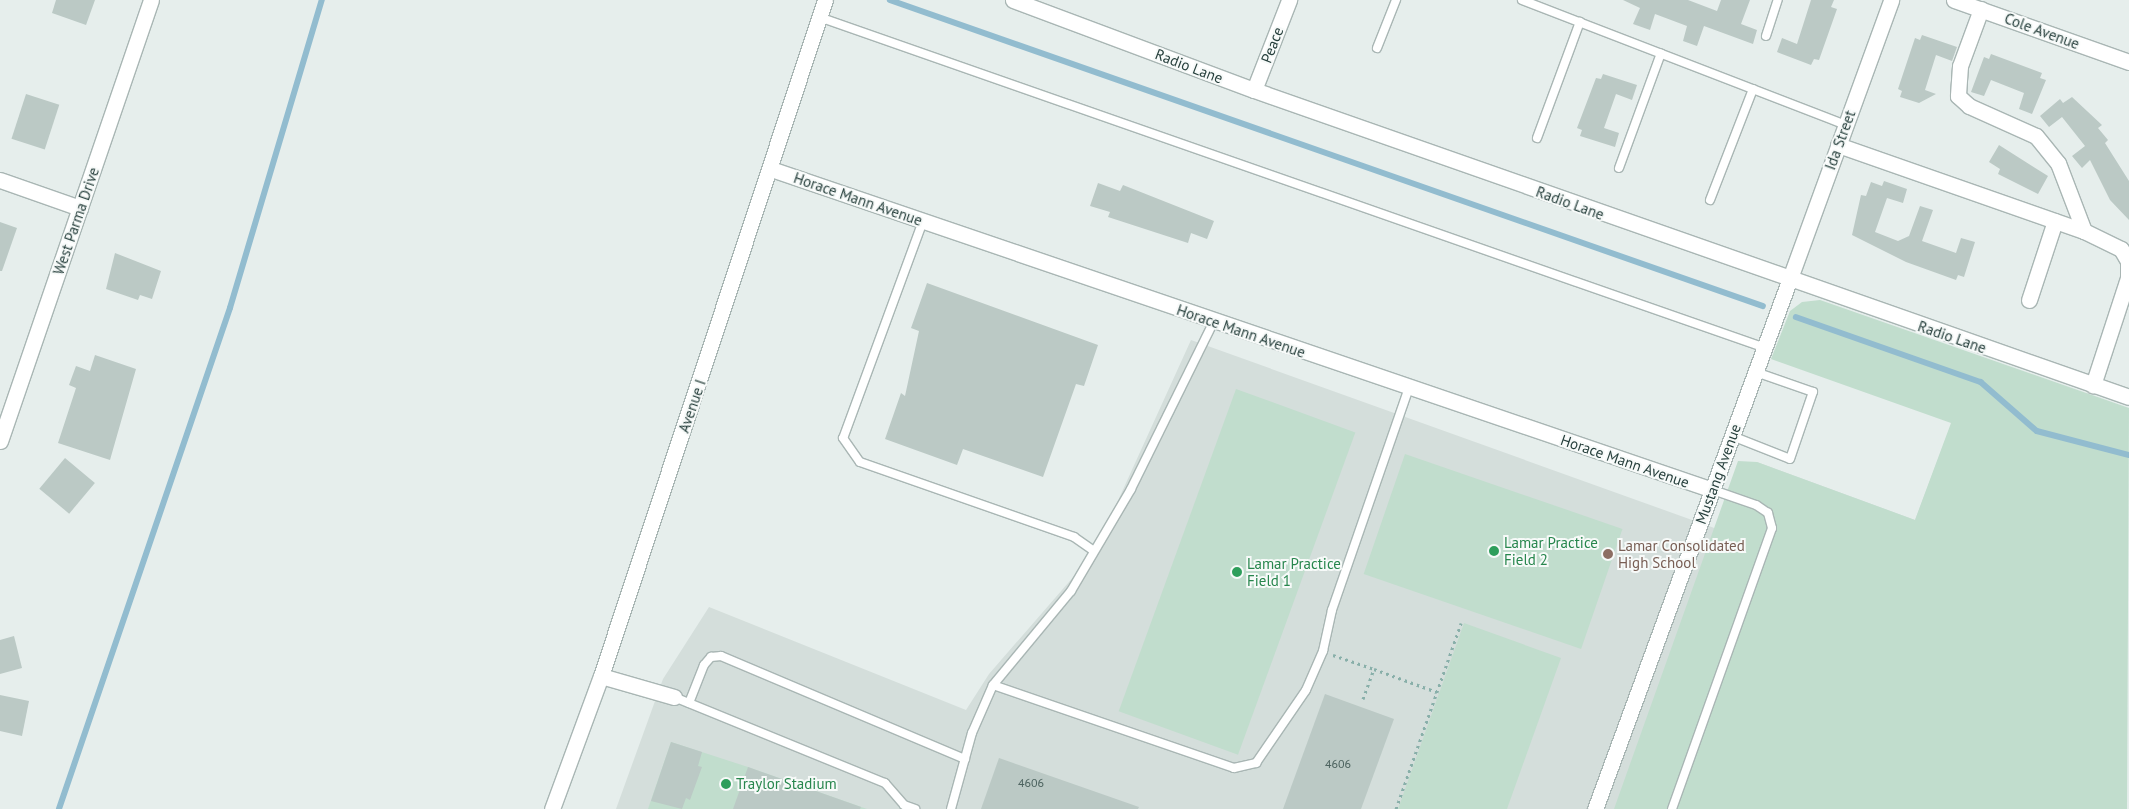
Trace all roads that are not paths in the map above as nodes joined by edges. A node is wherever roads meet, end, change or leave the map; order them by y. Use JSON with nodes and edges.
{"nodes":[{"id":1,"x":151,"y":0,"type":"edge"},
{"id":2,"x":825,"y":0,"type":"edge"},
{"id":3,"x":1013,"y":0,"type":"edge"},
{"id":4,"x":1289,"y":0,"type":"edge"},
{"id":5,"x":1396,"y":0,"type":"edge"},
{"id":6,"x":1522,"y":0,"type":"edge"},
{"id":7,"x":1778,"y":0,"type":"edge"},
{"id":8,"x":1891,"y":0,"type":"edge"},
{"id":9,"x":1954,"y":0,"type":"edge"},
{"id":10,"x":1981,"y":10,"type":"junction"},
{"id":11,"x":819,"y":16,"type":"junction"},
{"id":12,"x":1580,"y":22,"type":"junction"},
{"id":13,"x":1766,"y":36,"type":"dead end"},
{"id":14,"x":1377,"y":48,"type":"dead end"},
{"id":15,"x":1660,"y":53,"type":"junction"},
{"id":16,"x":2129,"y":62,"type":"edge"},
{"id":17,"x":1753,"y":89,"type":"junction"},
{"id":18,"x":1254,"y":90,"type":"junction"},
{"id":19,"x":1846,"y":124,"type":"junction"},
{"id":20,"x":1537,"y":138,"type":"dead end"},
{"id":21,"x":1838,"y":145,"type":"junction"},
{"id":22,"x":1619,"y":168,"type":"dead end"},
{"id":23,"x":771,"y":169,"type":"junction"},
{"id":24,"x":0,"y":180,"type":"edge"},
{"id":25,"x":1710,"y":200,"type":"dead end"},
{"id":26,"x":80,"y":208,"type":"junction"},
{"id":27,"x":923,"y":221,"type":"junction"},
{"id":28,"x":2055,"y":221,"type":"junction"},
{"id":29,"x":2084,"y":231,"type":"junction"},
{"id":30,"x":1789,"y":281,"type":"junction"},
{"id":31,"x":2030,"y":300,"type":"dead end"},
{"id":32,"x":1214,"y":322,"type":"junction"},
{"id":33,"x":1765,"y":348,"type":"junction"},
{"id":34,"x":1756,"y":372,"type":"junction"},
{"id":35,"x":2093,"y":385,"type":"junction"},
{"id":36,"x":1408,"y":388,"type":"junction"},
{"id":37,"x":2129,"y":398,"type":"edge"},
{"id":38,"x":1732,"y":436,"type":"junction"},
{"id":39,"x":0,"y":441,"type":"edge"},
{"id":40,"x":1712,"y":490,"type":"junction"},
{"id":41,"x":1094,"y":551,"type":"junction"},
{"id":42,"x":601,"y":676,"type":"junction"},
{"id":43,"x":993,"y":685,"type":"junction"},
{"id":44,"x":674,"y":697,"type":"joint"},
{"id":45,"x":689,"y":703,"type":"junction"},
{"id":46,"x":965,"y":759,"type":"junction"},
{"id":47,"x":552,"y":809,"type":"edge"},
{"id":48,"x":915,"y":809,"type":"edge"},
{"id":49,"x":951,"y":809,"type":"edge"},
{"id":50,"x":1596,"y":809,"type":"edge"},
{"id":51,"x":1672,"y":809,"type":"edge"}],
"edges":[{"from":1,"to":26,"type":"street","name":"West Parma Drive"},
{"from":2,"to":11,"type":"street","name":"Avenue I"},
{"from":3,"to":18,"type":"street","name":"Radio Lane"},
{"from":4,"to":18,"type":"street","name":"Peace"},
{"from":5,"to":14,"type":"lane"},
{"from":6,"to":12,"type":"lane"},
{"from":7,"to":13,"type":"lane"},
{"from":8,"to":19,"type":"street","name":"Ida Street"},
{"from":9,"to":10,"type":"street","name":"Cole Avenue"},
{"from":10,"to":16,"type":"street","name":"Cole Avenue"},
{"from":10,"to":29,"type":"street"},
{"from":11,"to":23,"type":"street","name":"Avenue I"},
{"from":11,"to":33,"type":"lane"},
{"from":12,"to":15,"type":"lane"},
{"from":12,"to":20,"type":"lane"},
{"from":15,"to":17,"type":"lane"},
{"from":15,"to":22,"type":"lane"},
{"from":17,"to":19,"type":"lane"},
{"from":17,"to":25,"type":"lane"},
{"from":18,"to":30,"type":"street","name":"Radio Lane"},
{"from":19,"to":21,"type":"street","name":"Ida Street"},
{"from":21,"to":28,"type":"street"},
{"from":21,"to":30,"type":"street","name":"Ida Street"},
{"from":23,"to":27,"type":"street","name":"Horace Mann Avenue"},
{"from":23,"to":42,"type":"street","name":"Avenue I"},
{"from":24,"to":26,"type":"street"},
{"from":26,"to":39,"type":"street","name":"West Parma Drive"},
{"from":27,"to":32,"type":"street","name":"Horace Mann Avenue"},
{"from":27,"to":41,"type":"lane"},
{"from":28,"to":29,"type":"street"},
{"from":28,"to":31,"type":"street"},
{"from":29,"to":35,"type":"street"},
{"from":30,"to":33,"type":"street","name":"Mustang Avenue"},
{"from":30,"to":35,"type":"street","name":"Radio Lane"},
{"from":32,"to":36,"type":"street","name":"Horace Mann Avenue"},
{"from":32,"to":41,"type":"lane"},
{"from":33,"to":34,"type":"street","name":"Mustang Avenue"},
{"from":34,"to":38,"type":"street","name":"Mustang Avenue"},
{"from":34,"to":38,"type":"lane"},
{"from":35,"to":37,"type":"street","name":"Radio Lane"},
{"from":36,"to":40,"type":"street","name":"Horace Mann Avenue"},
{"from":36,"to":43,"type":"lane"},
{"from":38,"to":40,"type":"street","name":"Mustang Avenue"},
{"from":40,"to":50,"type":"street","name":"Mustang Avenue"},
{"from":40,"to":51,"type":"lane"},
{"from":41,"to":43,"type":"lane"},
{"from":42,"to":44,"type":"street"},
{"from":42,"to":47,"type":"street","name":"Avenue I"},
{"from":43,"to":46,"type":"lane"},
{"from":44,"to":45,"type":"lane"},
{"from":45,"to":46,"type":"lane"},
{"from":45,"to":48,"type":"lane"},
{"from":46,"to":49,"type":"lane"}]}
